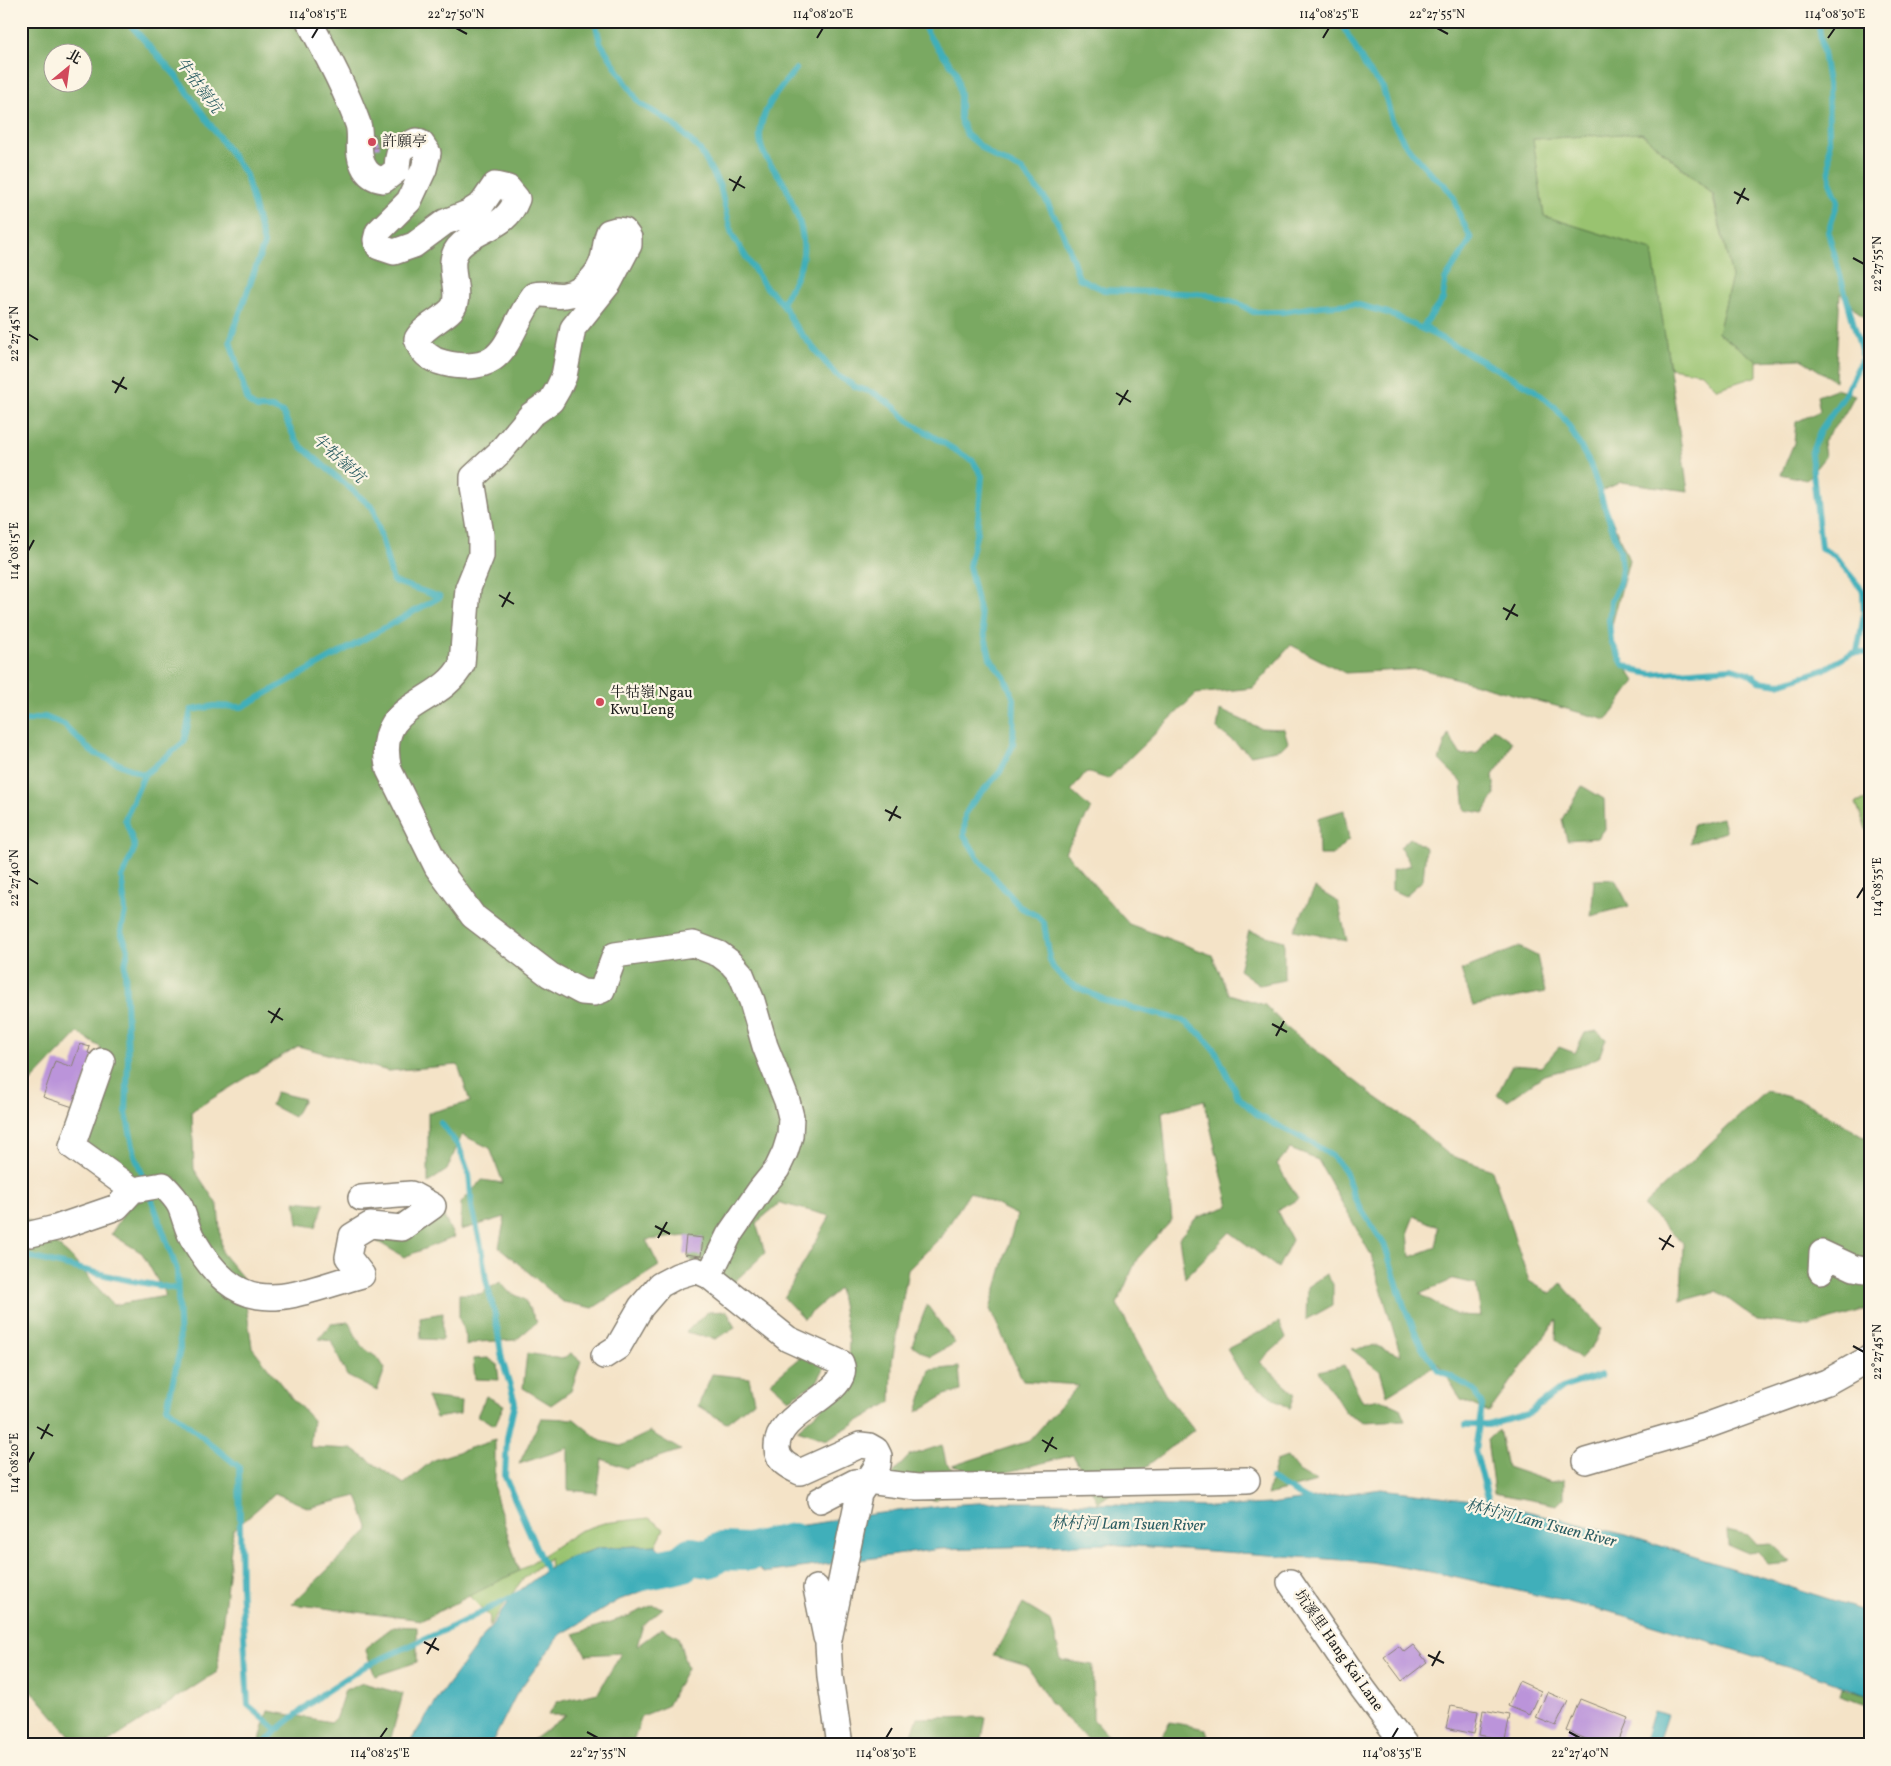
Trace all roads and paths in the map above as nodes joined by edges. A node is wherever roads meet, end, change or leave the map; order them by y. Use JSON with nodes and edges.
{"nodes":[{"id":1,"x":309,"y":21,"type":"edge"},
{"id":2,"x":102,"y":1061,"type":"dead end"},
{"id":3,"x":143,"y":1188,"type":"junction"},
{"id":4,"x":361,"y":1198,"type":"dead end"},
{"id":5,"x":31,"y":1234,"type":"dead end"},
{"id":6,"x":1821,"y":1271,"type":"dead end"},
{"id":7,"x":1870,"y":1271,"type":"edge"},
{"id":8,"x":709,"y":1276,"type":"junction"},
{"id":9,"x":604,"y":1356,"type":"dead end"},
{"id":10,"x":1870,"y":1358,"type":"edge"},
{"id":11,"x":1586,"y":1462,"type":"dead end"},
{"id":12,"x":1247,"y":1480,"type":"dead end"},
{"id":13,"x":867,"y":1481,"type":"junction"},
{"id":14,"x":820,"y":1500,"type":"dead end"},
{"id":15,"x":1290,"y":1582,"type":"dead end"},
{"id":16,"x":816,"y":1588,"type":"dead end"},
{"id":17,"x":830,"y":1634,"type":"junction"},
{"id":18,"x":840,"y":1745,"type":"edge"},
{"id":19,"x":1405,"y":1745,"type":"edge"}],
"edges":[{"from":1,"to":8,"type":"street"},
{"from":2,"to":3,"type":"street"},
{"from":3,"to":4,"type":"street"},
{"from":3,"to":5,"type":"street"},
{"from":6,"to":7,"type":"street"},
{"from":8,"to":9,"type":"street"},
{"from":8,"to":13,"type":"street"},
{"from":10,"to":11,"type":"street"},
{"from":12,"to":13,"type":"street"},
{"from":13,"to":14,"type":"street"},
{"from":13,"to":17,"type":"street"},
{"from":15,"to":19,"type":"street","name":"坑溪里 Hang Kai Lane"},
{"from":16,"to":17,"type":"street"},
{"from":17,"to":18,"type":"street"}]}
